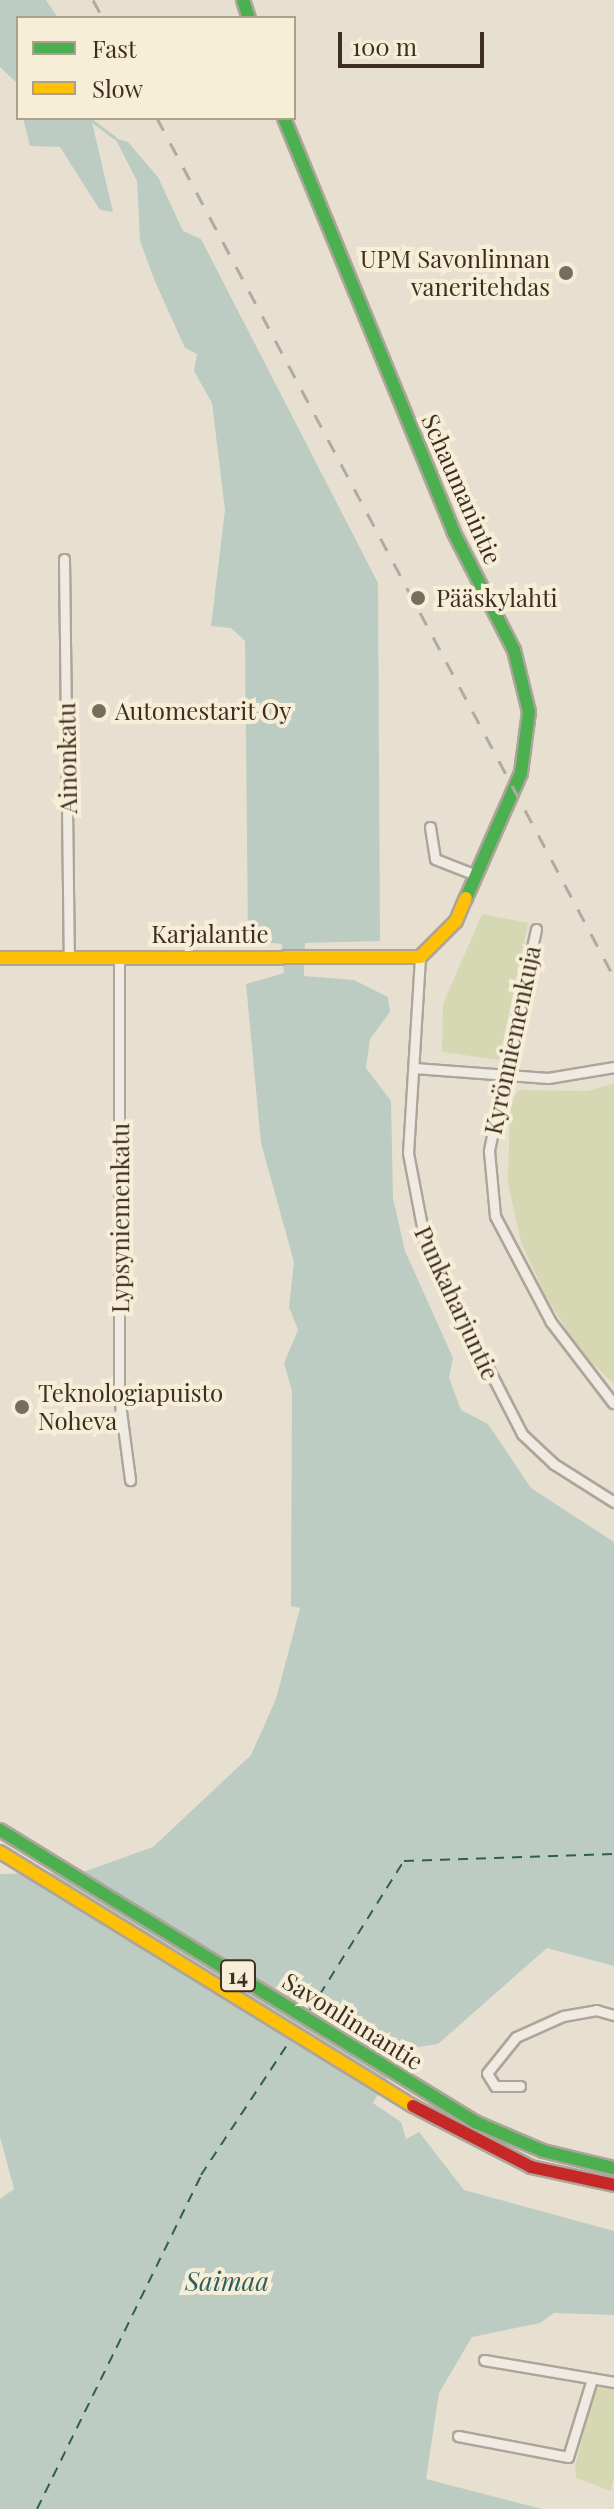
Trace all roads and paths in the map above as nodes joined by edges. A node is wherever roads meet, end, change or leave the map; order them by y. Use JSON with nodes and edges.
{"nodes":[{"id":1,"x":285,"y":120,"type":"edge"},
{"id":2,"x":64,"y":559,"type":"dead end"},
{"id":3,"x":430,"y":827,"type":"dead end"},
{"id":4,"x":476,"y":875,"type":"junction"},
{"id":5,"x":536,"y":929,"type":"dead end"},
{"id":6,"x":69,"y":956,"type":"junction"},
{"id":7,"x":119,"y":956,"type":"junction"},
{"id":8,"x":420,"y":957,"type":"junction"},
{"id":9,"x":0,"y":958,"type":"edge"},
{"id":10,"x":614,"y":1067,"type":"edge"},
{"id":11,"x":414,"y":1068,"type":"junction"},
{"id":12,"x":500,"y":1076,"type":"junction"},
{"id":13,"x":613,"y":1403,"type":"edge"},
{"id":14,"x":130,"y":1480,"type":"dead end"},
{"id":15,"x":614,"y":1502,"type":"edge"},
{"id":16,"x":0,"y":1830,"type":"edge"},
{"id":17,"x":0,"y":1852,"type":"edge"},
{"id":18,"x":614,"y":2015,"type":"edge"},
{"id":19,"x":520,"y":2086,"type":"dead end"},
{"id":20,"x":614,"y":2168,"type":"edge"},
{"id":21,"x":614,"y":2185,"type":"edge"},
{"id":22,"x":484,"y":2360,"type":"dead end"},
{"id":23,"x":592,"y":2379,"type":"junction"},
{"id":24,"x":614,"y":2382,"type":"edge"},
{"id":25,"x":458,"y":2436,"type":"dead end"}],
"edges":[{"from":1,"to":4,"type":"main road","name":"Schaumanintie"},
{"from":2,"to":6,"type":"street","name":"Ainonkatu"},
{"from":3,"to":4,"type":"street"},
{"from":4,"to":8,"type":"main road","name":"Schaumanintie"},
{"from":5,"to":12,"type":"street","name":"Kyrönniemenkuja"},
{"from":6,"to":7,"type":"main road","name":"Karjalantie"},
{"from":6,"to":9,"type":"main road","name":"Karjalantie"},
{"from":7,"to":8,"type":"main road","name":"Karjalantie"},
{"from":7,"to":14,"type":"street","name":"Lypsyniemenkatu"},
{"from":8,"to":11,"type":"street","name":"Punkaharjuntie"},
{"from":10,"to":12,"type":"street"},
{"from":11,"to":12,"type":"street"},
{"from":11,"to":15,"type":"street","name":"Punkaharjuntie"},
{"from":12,"to":13,"type":"street","name":"Kyrönniemenkuja"},
{"from":16,"to":20,"type":"main road","name":"Savonlinnantie","number":"14"},
{"from":17,"to":21,"type":"main road","name":"Savonlinnantie","number":"14"},
{"from":18,"to":19,"type":"street"},
{"from":22,"to":23,"type":"street"},
{"from":23,"to":24,"type":"street"},
{"from":23,"to":25,"type":"street"}]}
